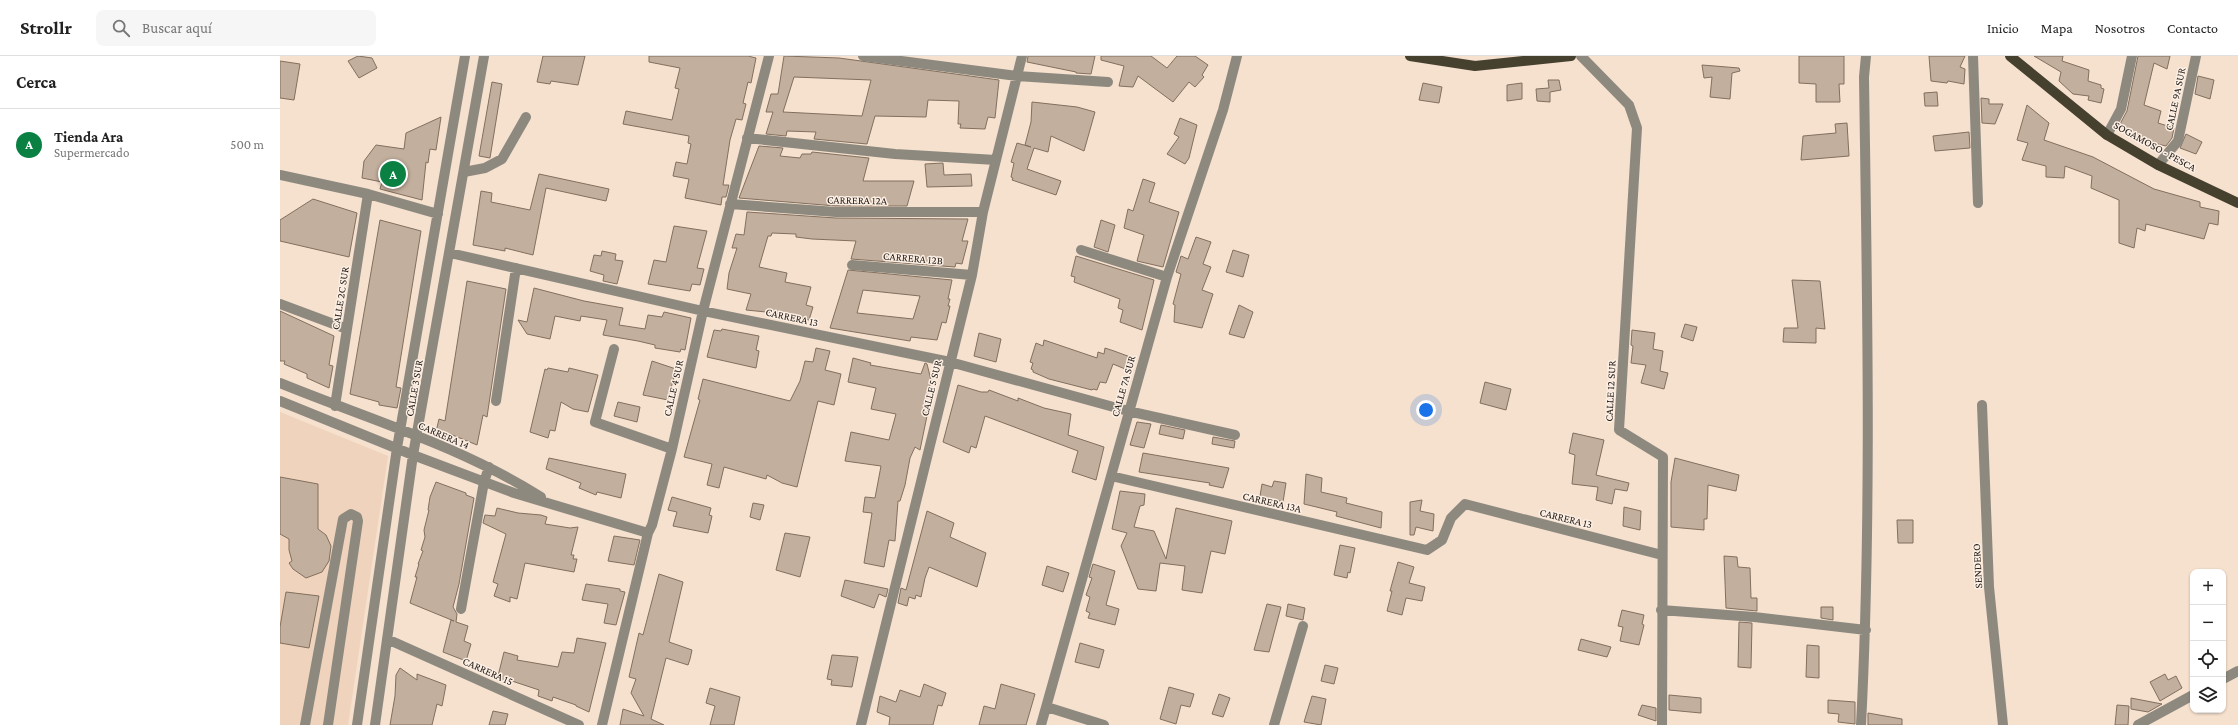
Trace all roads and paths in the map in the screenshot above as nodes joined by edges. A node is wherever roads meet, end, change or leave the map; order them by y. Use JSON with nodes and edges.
{"nodes":[{"id":1,"x":465,"y":56,"type":"edge"},
{"id":2,"x":484,"y":56,"type":"edge"},
{"id":3,"x":769,"y":56,"type":"edge"},
{"id":4,"x":863,"y":56,"type":"edge"},
{"id":5,"x":1022,"y":56,"type":"edge"},
{"id":6,"x":1237,"y":56,"type":"edge"},
{"id":7,"x":1410,"y":56,"type":"edge"},
{"id":8,"x":1571,"y":56,"type":"edge"},
{"id":9,"x":1581,"y":56,"type":"edge"},
{"id":10,"x":1866,"y":56,"type":"edge"},
{"id":11,"x":1973,"y":56,"type":"edge"},
{"id":12,"x":2010,"y":56,"type":"edge"},
{"id":13,"x":2132,"y":56,"type":"edge"},
{"id":14,"x":2196,"y":56,"type":"edge"},
{"id":15,"x":1017,"y":76,"type":"junction"},
{"id":16,"x":1108,"y":82,"type":"dead end"},
{"id":17,"x":526,"y":117,"type":"dead end"},
{"id":18,"x":2107,"y":135,"type":"junction"},
{"id":19,"x":747,"y":138,"type":"junction"},
{"id":20,"x":996,"y":160,"type":"junction"},
{"id":21,"x":2158,"y":165,"type":"junction"},
{"id":22,"x":464,"y":172,"type":"junction"},
{"id":23,"x":280,"y":175,"type":"edge"},
{"id":24,"x":368,"y":194,"type":"junction"},
{"id":25,"x":1978,"y":203,"type":"dead end"},
{"id":26,"x":2238,"y":203,"type":"edge"},
{"id":27,"x":730,"y":204,"type":"junction"},
{"id":28,"x":983,"y":212,"type":"junction"},
{"id":29,"x":438,"y":214,"type":"junction"},
{"id":30,"x":1081,"y":250,"type":"dead end"},
{"id":31,"x":450,"y":253,"type":"junction"},
{"id":32,"x":852,"y":265,"type":"dead end"},
{"id":33,"x":516,"y":268,"type":"junction"},
{"id":34,"x":972,"y":275,"type":"junction"},
{"id":35,"x":1167,"y":277,"type":"junction"},
{"id":36,"x":280,"y":304,"type":"edge"},
{"id":37,"x":703,"y":311,"type":"junction"},
{"id":38,"x":347,"y":329,"type":"junction"},
{"id":39,"x":614,"y":348,"type":"dead end"},
{"id":40,"x":950,"y":362,"type":"junction"},
{"id":41,"x":280,"y":383,"type":"edge"},
{"id":42,"x":280,"y":401,"type":"edge"},
{"id":43,"x":496,"y":401,"type":"dead end"},
{"id":44,"x":1982,"y":405,"type":"dead end"},
{"id":45,"x":335,"y":406,"type":"junction"},
{"id":46,"x":1128,"y":411,"type":"junction"},
{"id":47,"x":400,"y":430,"type":"junction"},
{"id":48,"x":1235,"y":435,"type":"dead end"},
{"id":49,"x":417,"y":436,"type":"junction"},
{"id":50,"x":397,"y":448,"type":"junction"},
{"id":51,"x":672,"y":449,"type":"junction"},
{"id":52,"x":413,"y":456,"type":"junction"},
{"id":53,"x":489,"y":467,"type":"junction"},
{"id":54,"x":1111,"y":476,"type":"junction"},
{"id":55,"x":484,"y":482,"type":"junction"},
{"id":56,"x":550,"y":502,"type":"junction"},
{"id":57,"x":1465,"y":504,"type":"joint"},
{"id":58,"x":648,"y":532,"type":"junction"},
{"id":59,"x":1662,"y":554,"type":"junction"},
{"id":60,"x":461,"y":609,"type":"dead end"},
{"id":61,"x":1661,"y":610,"type":"junction"},
{"id":62,"x":1303,"y":626,"type":"dead end"},
{"id":63,"x":1866,"y":630,"type":"junction"},
{"id":64,"x":387,"y":639,"type":"junction"},
{"id":65,"x":2238,"y":671,"type":"edge"},
{"id":66,"x":2226,"y":677,"type":"edge"},
{"id":67,"x":2190,"y":697,"type":"edge"},
{"id":68,"x":1047,"y":707,"type":"junction"},
{"id":69,"x":305,"y":725,"type":"edge"},
{"id":70,"x":328,"y":725,"type":"edge"},
{"id":71,"x":357,"y":725,"type":"edge"},
{"id":72,"x":375,"y":725,"type":"edge"},
{"id":73,"x":579,"y":725,"type":"edge"},
{"id":74,"x":602,"y":725,"type":"edge"},
{"id":75,"x":861,"y":725,"type":"edge"},
{"id":76,"x":1041,"y":725,"type":"edge"},
{"id":77,"x":1104,"y":725,"type":"edge"},
{"id":78,"x":1274,"y":725,"type":"edge"},
{"id":79,"x":1662,"y":725,"type":"edge"},
{"id":80,"x":1861,"y":725,"type":"edge"},
{"id":81,"x":2003,"y":725,"type":"edge"},
{"id":82,"x":2138,"y":725,"type":"edge"}],
"edges":[{"from":1,"to":29,"type":"street","name":"CALLE 3 SUR"},
{"from":2,"to":22,"type":"street","name":"CALLE 3 SUR"},
{"from":3,"to":19,"type":"street","name":"CALLE 4 SUR"},
{"from":4,"to":15,"type":"street"},
{"from":5,"to":15,"type":"street","name":"CALLE 5 SUR"},
{"from":6,"to":35,"type":"street","name":"CALLE 7A SUR"},
{"from":7,"to":8,"type":"main road"},
{"from":9,"to":59,"type":"street","name":"CALLE 12 SUR"},
{"from":10,"to":63,"type":"street"},
{"from":11,"to":25,"type":"street"},
{"from":12,"to":18,"type":"main road","name":"SOGAMOSO - PESCA"},
{"from":13,"to":18,"type":"street"},
{"from":14,"to":21,"type":"street","name":"CALLE 9A SUR"},
{"from":15,"to":16,"type":"street"},
{"from":15,"to":20,"type":"street","name":"CALLE 5 SUR"},
{"from":17,"to":22,"type":"street"},
{"from":18,"to":21,"type":"main road","name":"SOGAMOSO - PESCA"},
{"from":19,"to":20,"type":"street"},
{"from":19,"to":27,"type":"street","name":"CALLE 4 SUR"},
{"from":20,"to":28,"type":"street","name":"CALLE 5 SUR"},
{"from":21,"to":26,"type":"main road","name":"SOGAMOSO - PESCA"},
{"from":22,"to":31,"type":"street","name":"CALLE 3 SUR"},
{"from":23,"to":24,"type":"street"},
{"from":24,"to":29,"type":"street"},
{"from":24,"to":38,"type":"street","name":"CALLE 2C SUR"},
{"from":27,"to":28,"type":"street","name":"CARRERA 12A"},
{"from":27,"to":37,"type":"street","name":"CALLE 4 SUR"},
{"from":28,"to":34,"type":"street","name":"CALLE 5 SUR"},
{"from":29,"to":47,"type":"street","name":"CALLE 3 SUR"},
{"from":30,"to":35,"type":"street"},
{"from":31,"to":33,"type":"street","name":"CARRERA 13"},
{"from":31,"to":49,"type":"street","name":"CALLE 3 SUR"},
{"from":32,"to":34,"type":"street","name":"CARRERA 12B"},
{"from":33,"to":37,"type":"street","name":"CARRERA 13"},
{"from":33,"to":43,"type":"street"},
{"from":34,"to":40,"type":"street","name":"CALLE 5 SUR"},
{"from":35,"to":46,"type":"street","name":"CALLE 7A SUR"},
{"from":36,"to":38,"type":"street"},
{"from":37,"to":40,"type":"street","name":"CARRERA 13"},
{"from":37,"to":51,"type":"street","name":"CALLE 4 SUR"},
{"from":38,"to":45,"type":"street","name":"CALLE 2C SUR"},
{"from":39,"to":51,"type":"street"},
{"from":40,"to":46,"type":"street","name":"CARRERA 13"},
{"from":40,"to":75,"type":"street","name":"CALLE 5 SUR"},
{"from":41,"to":45,"type":"street","name":"CARRERA 14"},
{"from":42,"to":50,"type":"street","name":"CARRERA 14"},
{"from":44,"to":81,"type":"street","name":"SENDERO"},
{"from":45,"to":47,"type":"street","name":"CARRERA 14"},
{"from":46,"to":48,"type":"street","name":"CARRERA 13"},
{"from":46,"to":54,"type":"street","name":"CALLE 7A SUR"},
{"from":47,"to":49,"type":"street","name":"CARRERA 14"},
{"from":47,"to":50,"type":"street","name":"CALLE 3 SUR"},
{"from":49,"to":52,"type":"street","name":"CALLE 3 SUR"},
{"from":49,"to":53,"type":"street","name":"CARRERA 14"},
{"from":50,"to":52,"type":"street","name":"CARRERA 14"},
{"from":50,"to":71,"type":"street","name":"CALLE 3 SUR"},
{"from":51,"to":58,"type":"street","name":"CALLE 4 SUR"},
{"from":52,"to":55,"type":"street","name":"CARRERA 14"},
{"from":52,"to":64,"type":"street","name":"CALLE 3 SUR"},
{"from":53,"to":55,"type":"street"},
{"from":53,"to":56,"type":"street","name":"CARRERA 14"},
{"from":54,"to":57,"type":"street","name":"CARRERA 13A"},
{"from":54,"to":68,"type":"street","name":"CALLE 7A SUR"},
{"from":55,"to":56,"type":"street","name":"CARRERA 14"},
{"from":55,"to":60,"type":"street"},
{"from":56,"to":58,"type":"street","name":"CARRERA 14"},
{"from":57,"to":59,"type":"street","name":"CARRERA 13"},
{"from":58,"to":74,"type":"street","name":"CALLE 4 SUR"},
{"from":59,"to":61,"type":"street","name":"CALLE 12 SUR"},
{"from":61,"to":63,"type":"street"},
{"from":61,"to":79,"type":"street","name":"CALLE 12 SUR"},
{"from":62,"to":78,"type":"street"},
{"from":63,"to":80,"type":"street"},
{"from":64,"to":72,"type":"street","name":"CALLE 3 SUR"},
{"from":64,"to":73,"type":"street","name":"CARRERA 15"},
{"from":65,"to":66,"type":"street"},
{"from":67,"to":82,"type":"street"},
{"from":68,"to":76,"type":"street","name":"CALLE 7A SUR"},
{"from":68,"to":77,"type":"street"},
{"from":69,"to":70,"type":"street"}]}
